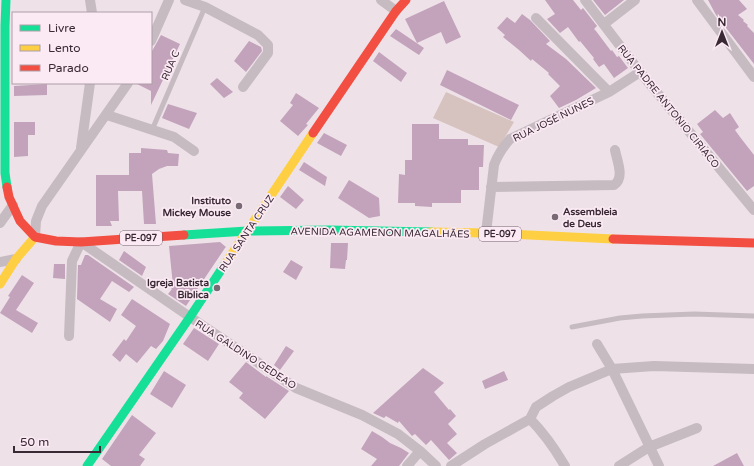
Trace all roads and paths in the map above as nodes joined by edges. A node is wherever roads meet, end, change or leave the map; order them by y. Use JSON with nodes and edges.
{"nodes":[{"id":1,"x":6,"y":0,"type":"edge"},
{"id":2,"x":90,"y":0,"type":"edge"},
{"id":3,"x":169,"y":0,"type":"edge"},
{"id":4,"x":185,"y":0,"type":"edge"},
{"id":5,"x":381,"y":0,"type":"edge"},
{"id":6,"x":413,"y":0,"type":"edge"},
{"id":7,"x":585,"y":0,"type":"edge"},
{"id":8,"x":635,"y":0,"type":"edge"},
{"id":9,"x":698,"y":0,"type":"edge"},
{"id":10,"x":401,"y":5,"type":"edge"},
{"id":11,"x":205,"y":7,"type":"junction"},
{"id":12,"x":92,"y":12,"type":"edge"},
{"id":13,"x":536,"y":18,"type":"dead end"},
{"id":14,"x":604,"y":24,"type":"junction"},
{"id":15,"x":152,"y":39,"type":"edge"},
{"id":16,"x":640,"y":72,"type":"junction"},
{"id":17,"x":754,"y":77,"type":"edge"},
{"id":18,"x":90,"y":84,"type":"edge"},
{"id":19,"x":127,"y":84,"type":"edge"},
{"id":20,"x":243,"y":87,"type":"dead end"},
{"id":21,"x":609,"y":92,"type":"junction"},
{"id":22,"x":107,"y":115,"type":"junction"},
{"id":23,"x":152,"y":130,"type":"junction"},
{"id":24,"x":81,"y":150,"type":"junction"},
{"id":25,"x":615,"y":150,"type":"dead end"},
{"id":26,"x":194,"y":152,"type":"dead end"},
{"id":27,"x":491,"y":187,"type":"junction"},
{"id":28,"x":752,"y":204,"type":"edge"},
{"id":29,"x":13,"y":205,"type":"junction"},
{"id":30,"x":0,"y":222,"type":"edge"},
{"id":31,"x":247,"y":231,"type":"junction"},
{"id":32,"x":486,"y":233,"type":"junction"},
{"id":33,"x":35,"y":237,"type":"junction"},
{"id":34,"x":81,"y":242,"type":"junction"},
{"id":35,"x":754,"y":243,"type":"edge"},
{"id":36,"x":16,"y":259,"type":"junction"},
{"id":37,"x":0,"y":262,"type":"edge"},
{"id":38,"x":0,"y":284,"type":"edge"},
{"id":39,"x":754,"y":316,"type":"edge"},
{"id":40,"x":190,"y":317,"type":"junction"},
{"id":41,"x":572,"y":327,"type":"dead end"},
{"id":42,"x":69,"y":336,"type":"dead end"},
{"id":43,"x":597,"y":344,"type":"dead end"},
{"id":44,"x":612,"y":369,"type":"junction"},
{"id":45,"x":754,"y":369,"type":"edge"},
{"id":46,"x":530,"y":419,"type":"junction"},
{"id":47,"x":697,"y":428,"type":"dead end"},
{"id":48,"x":649,"y":447,"type":"junction"},
{"id":49,"x":420,"y":451,"type":"junction"},
{"id":50,"x":87,"y":466,"type":"edge"},
{"id":51,"x":407,"y":466,"type":"edge"},
{"id":52,"x":436,"y":466,"type":"edge"},
{"id":53,"x":451,"y":466,"type":"edge"},
{"id":54,"x":565,"y":466,"type":"edge"},
{"id":55,"x":619,"y":466,"type":"edge"},
{"id":56,"x":659,"y":466,"type":"edge"}],
"edges":[{"from":1,"to":29,"type":"main road"},
{"from":2,"to":12,"type":"street"},
{"from":3,"to":15,"type":"street"},
{"from":4,"to":11,"type":"street"},
{"from":5,"to":10,"type":"street"},
{"from":6,"to":10,"type":"street"},
{"from":7,"to":14,"type":"street","name":"RUA PADRE ANTONIO CIRIACO"},
{"from":8,"to":14,"type":"street"},
{"from":9,"to":17,"type":"street"},
{"from":10,"to":31,"type":"main road","name":"RUA SANTA CRUZ"},
{"from":11,"to":20,"type":"street"},
{"from":11,"to":23,"type":"lane","name":"RUA C"},
{"from":13,"to":21,"type":"street"},
{"from":14,"to":16,"type":"street","name":"RUA PADRE ANTONIO CIRIACO"},
{"from":16,"to":21,"type":"street","name":"RUA JOSÉ NUNES"},
{"from":16,"to":28,"type":"street","name":"RUA PADRE ANTONIO CIRIACO"},
{"from":18,"to":24,"type":"street"},
{"from":19,"to":22,"type":"street"},
{"from":21,"to":27,"type":"street","name":"RUA JOSÉ NUNES"},
{"from":22,"to":23,"type":"street"},
{"from":22,"to":24,"type":"street"},
{"from":23,"to":26,"type":"street"},
{"from":24,"to":33,"type":"street"},
{"from":25,"to":27,"type":"street"},
{"from":27,"to":32,"type":"street","name":"RUA JOSÉ NUNES"},
{"from":29,"to":30,"type":"street"},
{"from":29,"to":33,"type":"main road"},
{"from":31,"to":32,"type":"main road","name":"AVENIDA AGAMENON MAGALHÃES","number":"PE-097"},
{"from":31,"to":34,"type":"main road","number":"PE-097"},
{"from":31,"to":40,"type":"main road","name":"RUA SANTA CRUZ"},
{"from":32,"to":35,"type":"main road","name":"AVENIDA AGAMENON MAGALHÃES","number":"PE-097"},
{"from":33,"to":34,"type":"main road","number":"PE-097"},
{"from":33,"to":36,"type":"main road"},
{"from":34,"to":40,"type":"street","name":"RUA GALDINO GEDEAO"},
{"from":34,"to":42,"type":"street"},
{"from":36,"to":37,"type":"street"},
{"from":36,"to":38,"type":"main road"},
{"from":39,"to":41,"type":"lane"},
{"from":40,"to":49,"type":"street","name":"RUA GALDINO GEDEAO"},
{"from":40,"to":50,"type":"main road","name":"RUA SANTA CRUZ"},
{"from":43,"to":44,"type":"street"},
{"from":44,"to":45,"type":"street"},
{"from":44,"to":46,"type":"street"},
{"from":44,"to":48,"type":"street"},
{"from":46,"to":53,"type":"street"},
{"from":46,"to":54,"type":"street"},
{"from":47,"to":48,"type":"street"},
{"from":48,"to":55,"type":"street"},
{"from":48,"to":56,"type":"street"},
{"from":49,"to":51,"type":"street"},
{"from":49,"to":52,"type":"street","name":"RUA GALDINO GEDEAO"}]}
